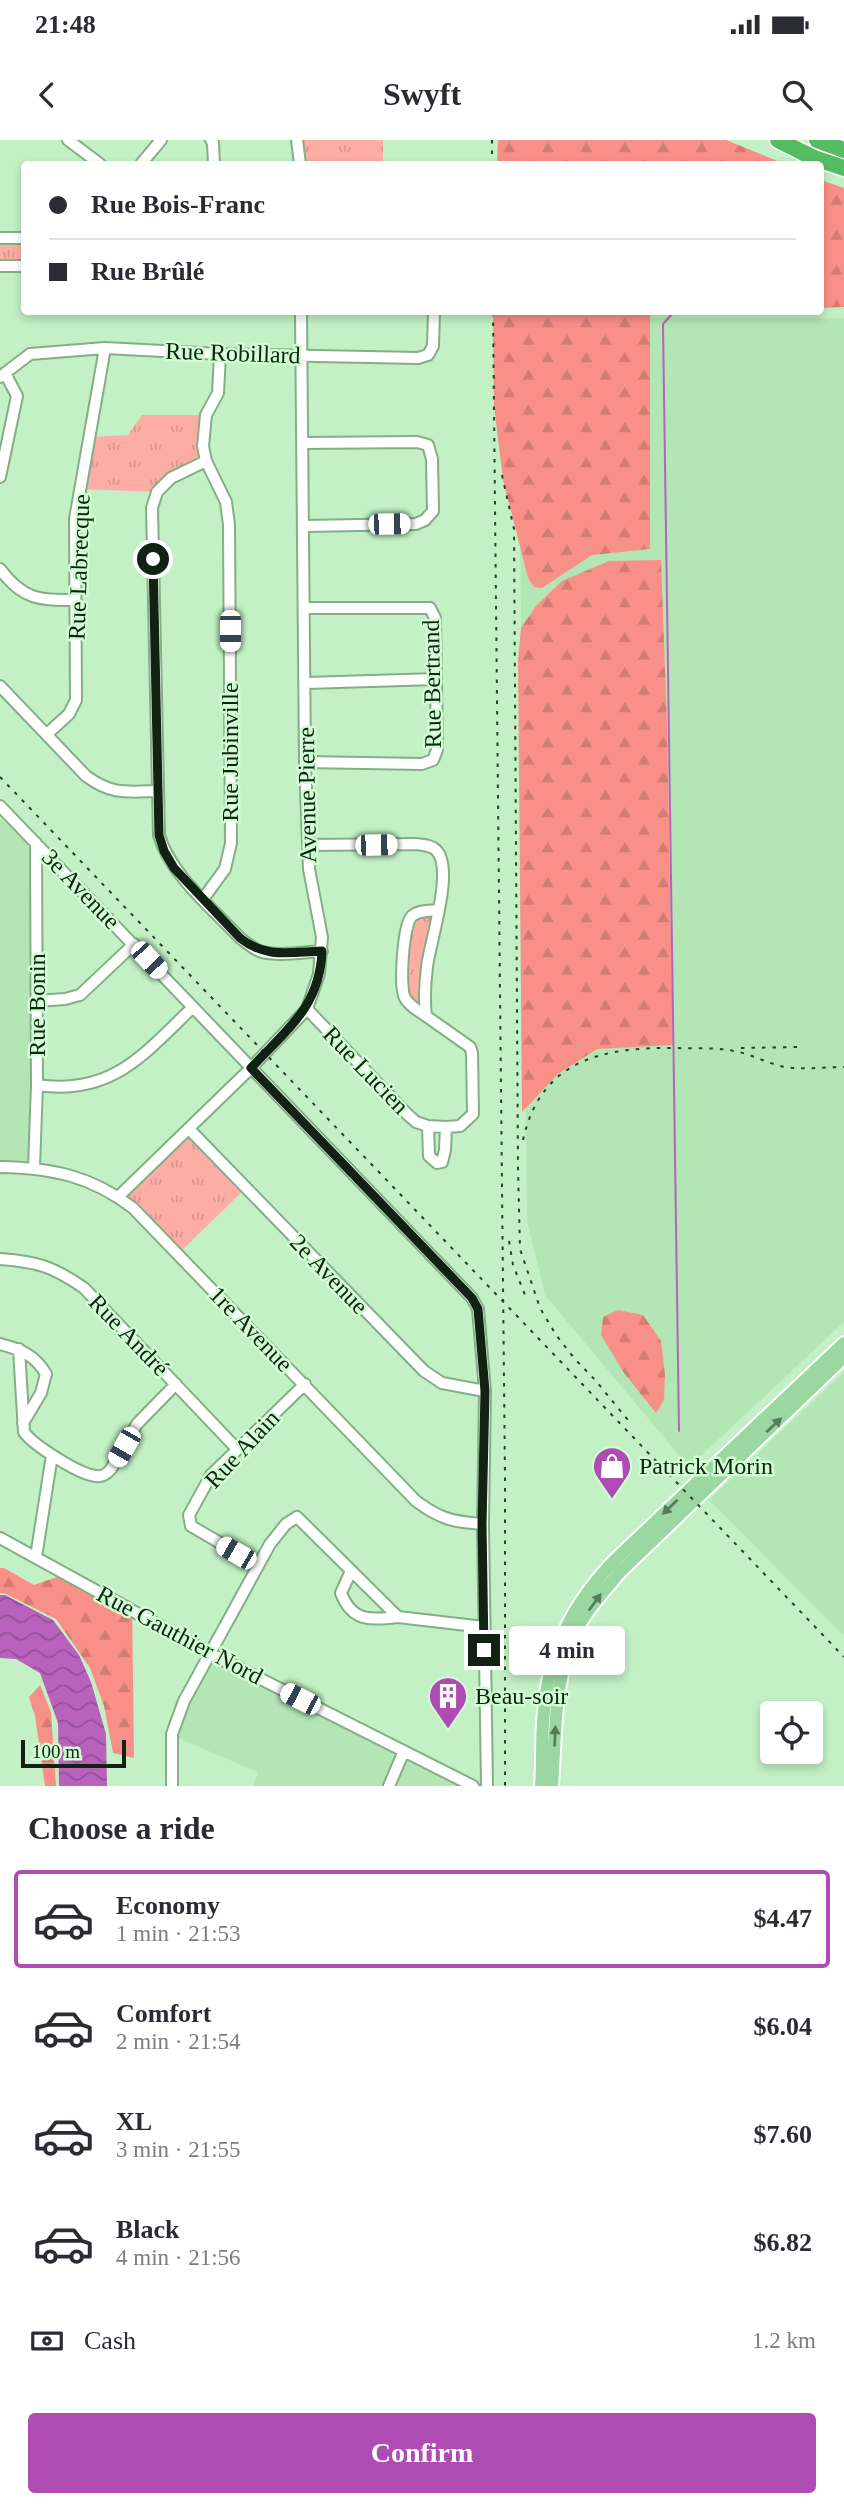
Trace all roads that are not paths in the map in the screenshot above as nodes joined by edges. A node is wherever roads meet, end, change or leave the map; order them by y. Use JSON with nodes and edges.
{"nodes":[{"id":1,"x":68,"y":140,"type":"edge"},
{"id":2,"x":161,"y":140,"type":"edge"},
{"id":3,"x":211,"y":140,"type":"edge"},
{"id":4,"x":297,"y":140,"type":"edge"},
{"id":5,"x":778,"y":140,"type":"edge"},
{"id":6,"x":817,"y":140,"type":"edge"},
{"id":7,"x":844,"y":150,"type":"edge"},
{"id":8,"x":96,"y":161,"type":"edge"},
{"id":9,"x":144,"y":161,"type":"edge"},
{"id":10,"x":214,"y":161,"type":"edge"},
{"id":11,"x":300,"y":161,"type":"edge"},
{"id":12,"x":823,"y":161,"type":"edge"},
{"id":13,"x":824,"y":161,"type":"edge"},
{"id":14,"x":844,"y":168,"type":"edge"},
{"id":15,"x":0,"y":238,"type":"edge"},
{"id":16,"x":21,"y":238,"type":"edge"},
{"id":17,"x":0,"y":266,"type":"edge"},
{"id":18,"x":21,"y":266,"type":"edge"},
{"id":19,"x":301,"y":315,"type":"edge"},
{"id":20,"x":434,"y":315,"type":"edge"},
{"id":21,"x":105,"y":348,"type":"junction"},
{"id":22,"x":220,"y":354,"type":"junction"},
{"id":23,"x":302,"y":356,"type":"junction"},
{"id":24,"x":3,"y":375,"type":"edge"},
{"id":25,"x":303,"y":443,"type":"junction"},
{"id":26,"x":206,"y":461,"type":"junction"},
{"id":27,"x":0,"y":477,"type":"edge"},
{"id":28,"x":304,"y":526,"type":"junction"},
{"id":29,"x":0,"y":569,"type":"edge"},
{"id":30,"x":75,"y":600,"type":"junction"},
{"id":31,"x":304,"y":608,"type":"junction"},
{"id":32,"x":436,"y":679,"type":"junction"},
{"id":33,"x":306,"y":683,"type":"junction"},
{"id":34,"x":0,"y":686,"type":"edge"},
{"id":35,"x":47,"y":734,"type":"junction"},
{"id":36,"x":305,"y":762,"type":"junction"},
{"id":37,"x":157,"y":791,"type":"junction"},
{"id":38,"x":0,"y":806,"type":"edge"},
{"id":39,"x":36,"y":843,"type":"junction"},
{"id":40,"x":307,"y":845,"type":"junction"},
{"id":41,"x":203,"y":899,"type":"junction"},
{"id":42,"x":438,"y":910,"type":"junction"},
{"id":43,"x":134,"y":944,"type":"junction"},
{"id":44,"x":322,"y":951,"type":"junction"},
{"id":45,"x":37,"y":1001,"type":"junction"},
{"id":46,"x":192,"y":1007,"type":"junction"},
{"id":47,"x":307,"y":1009,"type":"junction"},
{"id":48,"x":426,"y":1016,"type":"junction"},
{"id":49,"x":251,"y":1068,"type":"junction"},
{"id":50,"x":37,"y":1085,"type":"junction"},
{"id":51,"x":428,"y":1126,"type":"junction"},
{"id":52,"x":446,"y":1127,"type":"junction"},
{"id":53,"x":189,"y":1129,"type":"junction"},
{"id":54,"x":0,"y":1167,"type":"edge"},
{"id":55,"x":34,"y":1167,"type":"junction"},
{"id":56,"x":118,"y":1197,"type":"junction"},
{"id":57,"x":0,"y":1259,"type":"edge"},
{"id":58,"x":844,"y":1343,"type":"edge"},
{"id":59,"x":0,"y":1344,"type":"edge"},
{"id":60,"x":19,"y":1349,"type":"junction"},
{"id":61,"x":844,"y":1357,"type":"edge"},
{"id":62,"x":176,"y":1384,"type":"junction"},
{"id":63,"x":305,"y":1384,"type":"junction"},
{"id":64,"x":485,"y":1391,"type":"junction"},
{"id":65,"x":23,"y":1423,"type":"junction"},
{"id":66,"x":237,"y":1449,"type":"junction"},
{"id":67,"x":52,"y":1455,"type":"junction"},
{"id":68,"x":482,"y":1524,"type":"junction"},
{"id":69,"x":0,"y":1538,"type":"edge"},
{"id":70,"x":36,"y":1557,"type":"junction"},
{"id":71,"x":258,"y":1565,"type":"junction"},
{"id":72,"x":351,"y":1571,"type":"junction"},
{"id":73,"x":398,"y":1617,"type":"junction"},
{"id":74,"x":484,"y":1627,"type":"junction"},
{"id":75,"x":211,"y":1654,"type":"junction"},
{"id":76,"x":543,"y":1735,"type":"junction"},
{"id":77,"x":404,"y":1751,"type":"junction"},
{"id":78,"x":172,"y":1786,"type":"edge"},
{"id":79,"x":389,"y":1786,"type":"edge"},
{"id":80,"x":473,"y":1786,"type":"edge"},
{"id":81,"x":487,"y":1786,"type":"edge"},
{"id":82,"x":533,"y":1786,"type":"edge"},
{"id":83,"x":541,"y":1786,"type":"edge"},
{"id":84,"x":552,"y":1786,"type":"edge"}],
"edges":[{"from":1,"to":8,"type":"street"},
{"from":2,"to":9,"type":"street"},
{"from":3,"to":10,"type":"street"},
{"from":4,"to":11,"type":"street"},
{"from":5,"to":12,"type":"highway"},
{"from":6,"to":7,"type":"highway"},
{"from":13,"to":14,"type":"highway"},
{"from":15,"to":16,"type":"street"},
{"from":17,"to":18,"type":"street"},
{"from":19,"to":23,"type":"street","name":"Avenue Pierre"},
{"from":20,"to":23,"type":"street","name":"Rue Robillard"},
{"from":21,"to":22,"type":"street","name":"Rue Robillard"},
{"from":21,"to":24,"type":"street","name":"Rue Robillard"},
{"from":21,"to":30,"type":"street","name":"Rue Labrecque"},
{"from":22,"to":23,"type":"street","name":"Rue Robillard"},
{"from":22,"to":26,"type":"street","name":"Rue Jubinville"},
{"from":23,"to":25,"type":"street","name":"Avenue Pierre"},
{"from":24,"to":27,"type":"street"},
{"from":25,"to":28,"type":"street","name":"Avenue Pierre"},
{"from":25,"to":28,"type":"street"},
{"from":26,"to":37,"type":"street"},
{"from":26,"to":41,"type":"street","name":"Rue Jubinville"},
{"from":28,"to":31,"type":"street","name":"Avenue Pierre"},
{"from":29,"to":30,"type":"street"},
{"from":30,"to":35,"type":"street","name":"Rue Labrecque"},
{"from":31,"to":32,"type":"street","name":"Rue Bertrand"},
{"from":31,"to":33,"type":"street","name":"Avenue Pierre"},
{"from":32,"to":33,"type":"street"},
{"from":32,"to":36,"type":"street","name":"Rue Bertrand"},
{"from":33,"to":36,"type":"street","name":"Avenue Pierre"},
{"from":34,"to":35,"type":"street"},
{"from":35,"to":37,"type":"street"},
{"from":36,"to":40,"type":"street","name":"Avenue Pierre"},
{"from":37,"to":41,"type":"street"},
{"from":38,"to":39,"type":"street","name":"3e Avenue"},
{"from":39,"to":43,"type":"street","name":"3e Avenue"},
{"from":39,"to":45,"type":"street","name":"Rue Bonin"},
{"from":40,"to":42,"type":"street"},
{"from":40,"to":44,"type":"street","name":"Avenue Pierre"},
{"from":41,"to":44,"type":"street"},
{"from":42,"to":48,"type":"street"},
{"from":42,"to":48,"type":"street"},
{"from":43,"to":45,"type":"street"},
{"from":43,"to":46,"type":"street","name":"3e Avenue"},
{"from":44,"to":47,"type":"street","name":"Avenue Pierre"},
{"from":45,"to":50,"type":"street","name":"Rue Bonin"},
{"from":46,"to":49,"type":"street","name":"3e Avenue"},
{"from":46,"to":50,"type":"street"},
{"from":47,"to":49,"type":"street","name":"Avenue Pierre"},
{"from":47,"to":51,"type":"street","name":"Rue Lucien"},
{"from":48,"to":52,"type":"street"},
{"from":49,"to":53,"type":"street","name":"Avenue Pierre"},
{"from":49,"to":64,"type":"street","name":"3e Avenue"},
{"from":50,"to":55,"type":"street","name":"Rue Bonin"},
{"from":51,"to":52,"type":"street","name":"Rue Lucien"},
{"from":51,"to":52,"type":"street","name":"Rue Lucien"},
{"from":53,"to":56,"type":"street","name":"Avenue Pierre"},
{"from":53,"to":64,"type":"street","name":"2e Avenue"},
{"from":54,"to":55,"type":"street","name":"1re Avenue"},
{"from":55,"to":56,"type":"street","name":"1re Avenue"},
{"from":56,"to":63,"type":"street","name":"1re Avenue"},
{"from":57,"to":62,"type":"street","name":"Rue André"},
{"from":58,"to":76,"type":"main road","one_way":true},
{"from":59,"to":60,"type":"street"},
{"from":60,"to":65,"type":"street"},
{"from":60,"to":65,"type":"street"},
{"from":84,"to":61,"type":"main road","one_way":true},
{"from":62,"to":66,"type":"street","name":"Rue André"},
{"from":62,"to":67,"type":"street"},
{"from":63,"to":66,"type":"street","name":"Rue Alain"},
{"from":63,"to":68,"type":"street","name":"1re Avenue"},
{"from":64,"to":68,"type":"street"},
{"from":65,"to":67,"type":"street"},
{"from":66,"to":71,"type":"street","name":"Rue Alain"},
{"from":67,"to":70,"type":"street"},
{"from":68,"to":74,"type":"street"},
{"from":69,"to":70,"type":"street","name":"Rue Gauthier Nord"},
{"from":70,"to":75,"type":"street","name":"Rue Gauthier Nord"},
{"from":71,"to":72,"type":"street"},
{"from":71,"to":75,"type":"street"},
{"from":72,"to":73,"type":"street"},
{"from":72,"to":73,"type":"street"},
{"from":73,"to":74,"type":"street"},
{"from":74,"to":81,"type":"street"},
{"from":75,"to":77,"type":"street","name":"Rue Gauthier Nord"},
{"from":75,"to":78,"type":"street"},
{"from":76,"to":82,"type":"main road"},
{"from":76,"to":83,"type":"main road"},
{"from":77,"to":79,"type":"street"},
{"from":77,"to":80,"type":"street","name":"Rue Gauthier Nord"}]}
